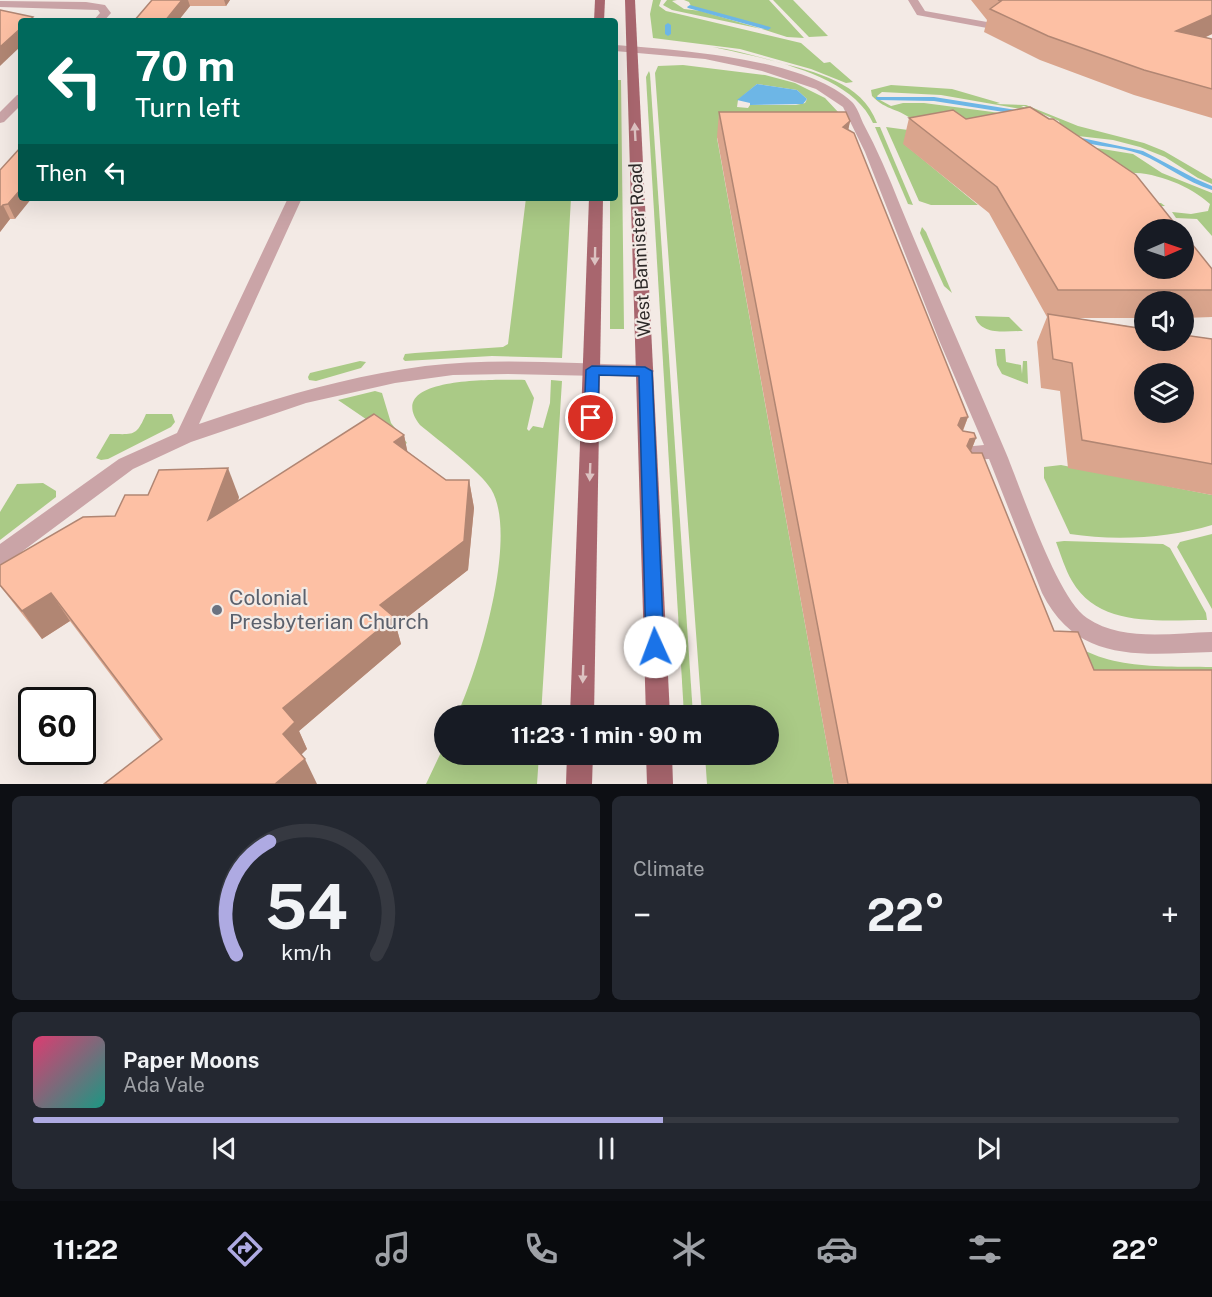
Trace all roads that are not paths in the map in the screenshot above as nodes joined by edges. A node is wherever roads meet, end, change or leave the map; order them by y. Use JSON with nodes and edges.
{"nodes":[{"id":1,"x":600,"y":0,"type":"edge"},
{"id":2,"x":630,"y":0,"type":"edge"},
{"id":3,"x":913,"y":0,"type":"edge"},
{"id":4,"x":0,"y":4,"type":"edge"},
{"id":5,"x":101,"y":18,"type":"edge"},
{"id":6,"x":599,"y":18,"type":"edge"},
{"id":7,"x":987,"y":25,"type":"dead end"},
{"id":8,"x":623,"y":49,"type":"edge"},
{"id":9,"x":18,"y":101,"type":"edge"},
{"id":10,"x":0,"y":118,"type":"edge"},
{"id":11,"x":294,"y":201,"type":"edge"},
{"id":12,"x":596,"y":201,"type":"edge"},
{"id":13,"x":592,"y":370,"type":"junction"},
{"id":14,"x":645,"y":371,"type":"junction"},
{"id":15,"x":184,"y":437,"type":"junction"},
{"id":16,"x":996,"y":452,"type":"junction"},
{"id":17,"x":960,"y":453,"type":"edge"},
{"id":18,"x":0,"y":556,"type":"edge"},
{"id":19,"x":1212,"y":642,"type":"edge"},
{"id":20,"x":582,"y":705,"type":"edge"},
{"id":21,"x":658,"y":705,"type":"edge"},
{"id":22,"x":580,"y":765,"type":"edge"},
{"id":23,"x":659,"y":765,"type":"edge"},
{"id":24,"x":579,"y":784,"type":"edge"},
{"id":25,"x":660,"y":784,"type":"edge"}],
"edges":[{"from":1,"to":6,"type":"main road"},
{"from":2,"to":8,"type":"main road","name":"West Bannister Road"},
{"from":3,"to":7,"type":"street"},
{"from":4,"to":5,"type":"street"},
{"from":14,"to":8,"type":"main road","name":"West Bannister Road","one_way":true},
{"from":8,"to":16,"type":"street"},
{"from":9,"to":10,"type":"street"},
{"from":11,"to":15,"type":"street"},
{"from":12,"to":13,"type":"main road","one_way":true},
{"from":13,"to":14,"type":"street"},
{"from":13,"to":15,"type":"street"},
{"from":13,"to":20,"type":"main road","one_way":true},
{"from":14,"to":21,"type":"main road","name":"West Bannister Road"},
{"from":15,"to":18,"type":"street"},
{"from":16,"to":17,"type":"street"},
{"from":16,"to":19,"type":"street"},
{"from":22,"to":24,"type":"main road"},
{"from":23,"to":25,"type":"main road"}]}
